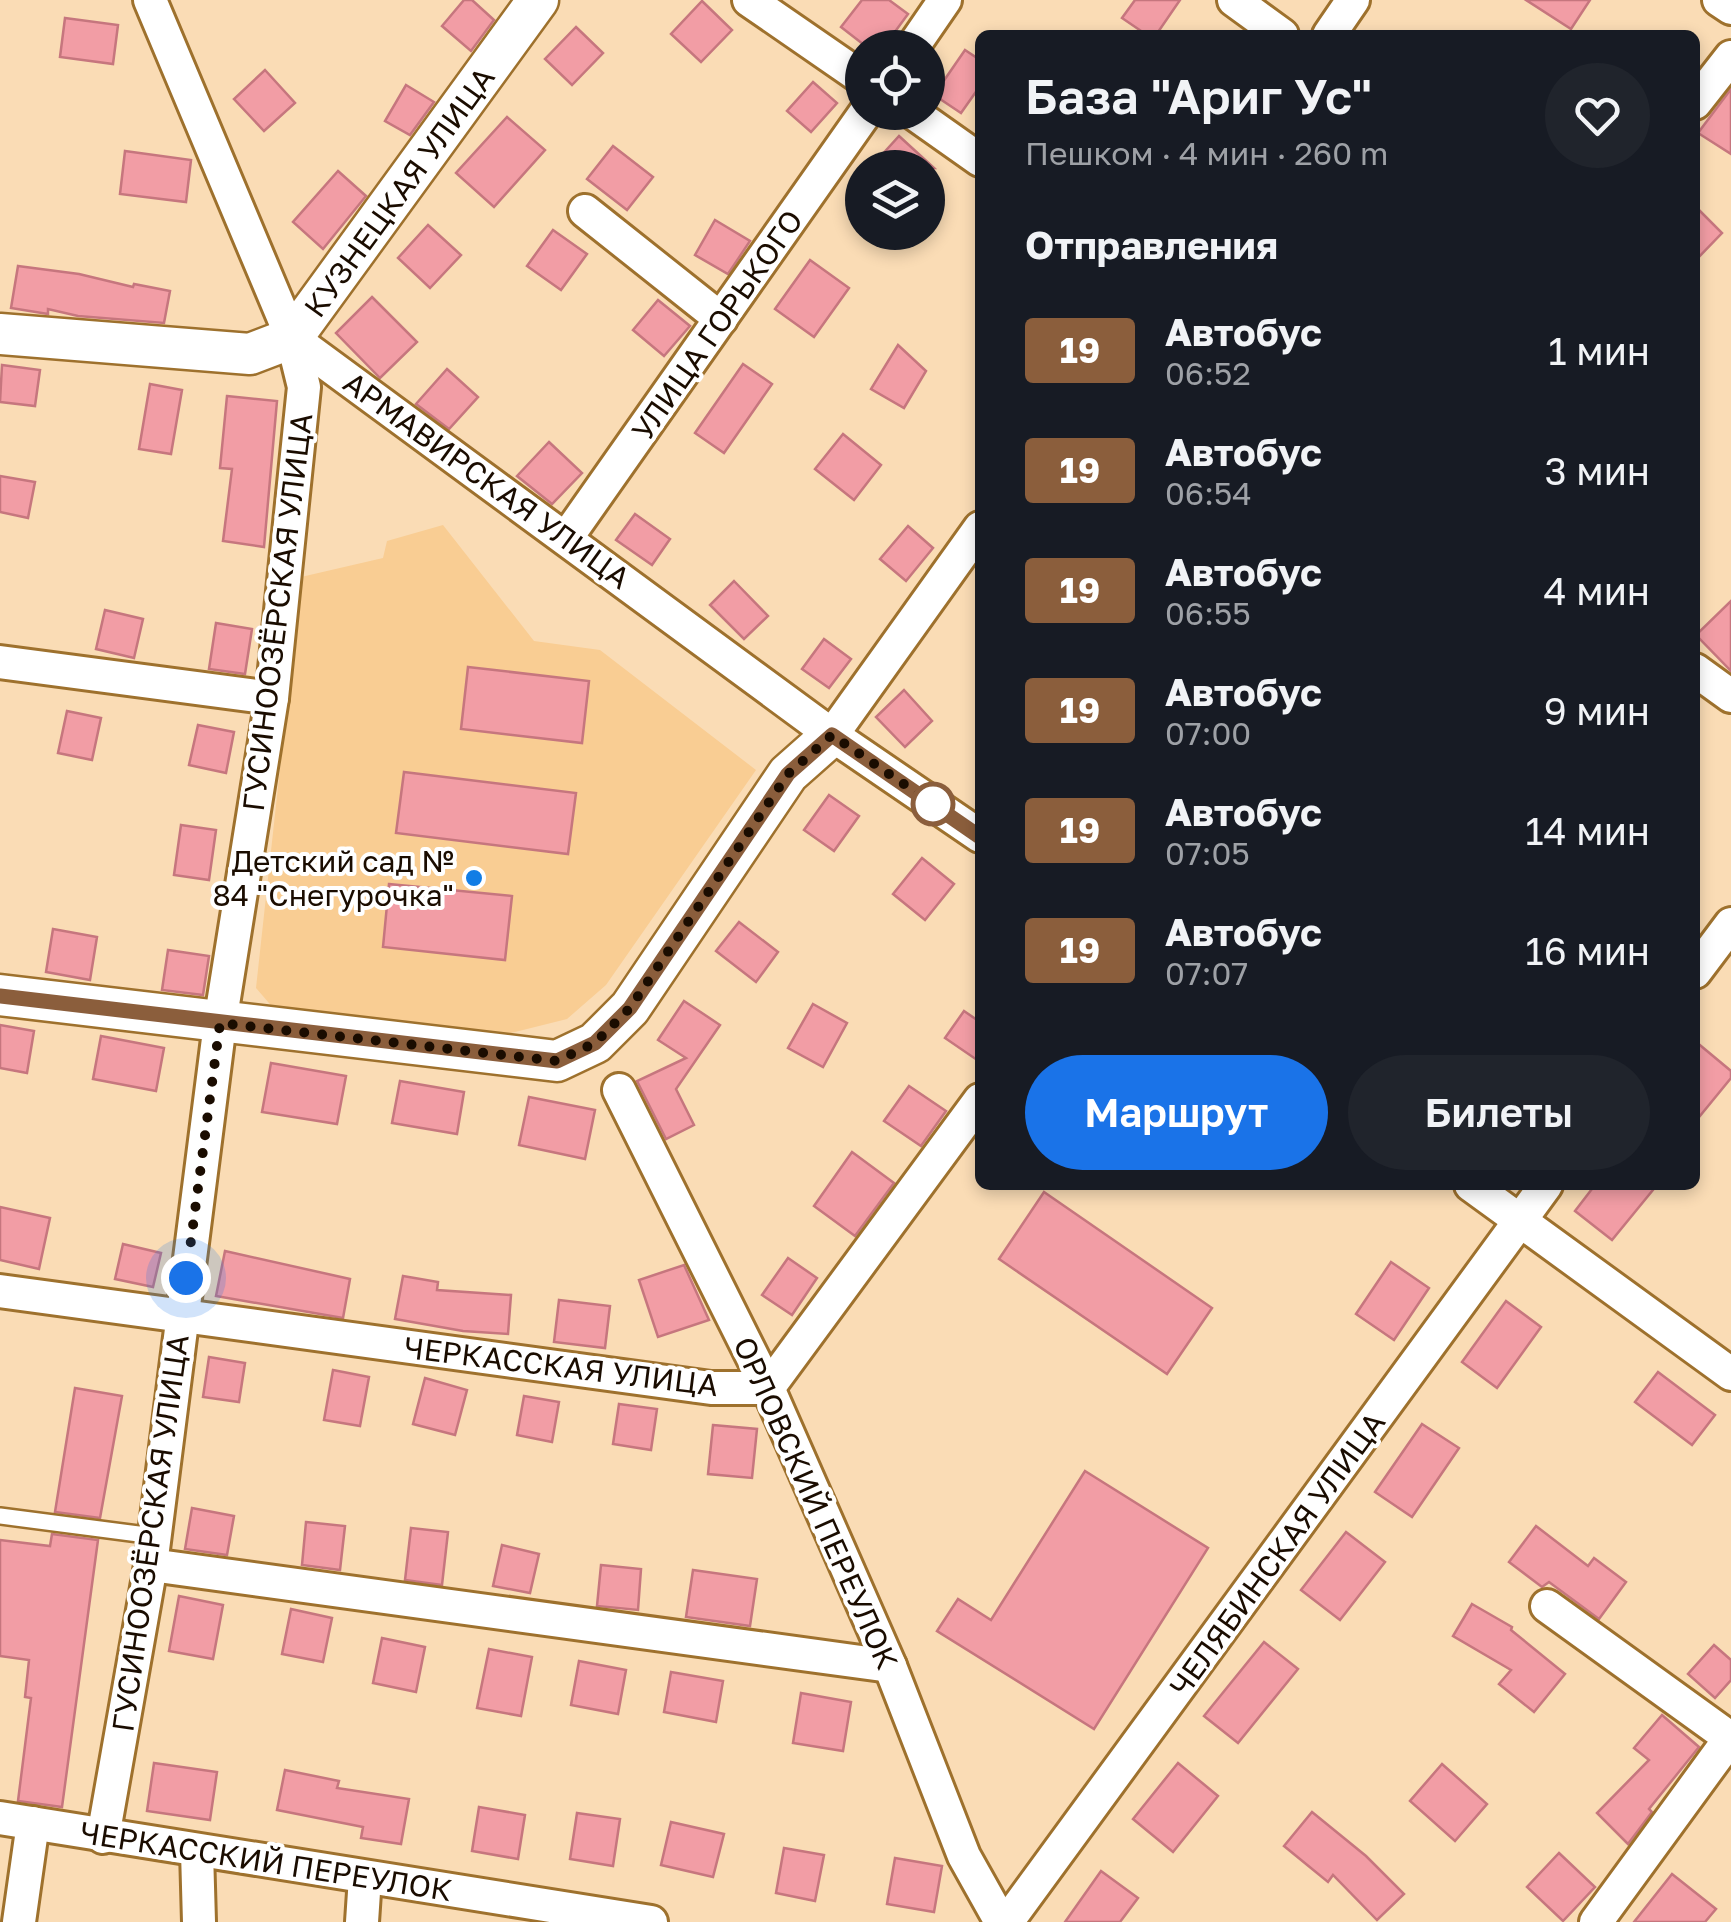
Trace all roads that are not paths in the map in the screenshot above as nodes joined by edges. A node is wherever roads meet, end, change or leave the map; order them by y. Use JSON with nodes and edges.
{"nodes":[{"id":1,"x":150,"y":0,"type":"edge"},
{"id":2,"x":538,"y":0,"type":"edge"},
{"id":3,"x":749,"y":0,"type":"edge"},
{"id":4,"x":946,"y":0,"type":"edge"},
{"id":5,"x":1234,"y":0,"type":"edge"},
{"id":6,"x":1353,"y":0,"type":"edge"},
{"id":7,"x":1719,"y":0,"type":"edge"},
{"id":8,"x":1731,"y":8,"type":"edge"},
{"id":9,"x":925,"y":30,"type":"edge"},
{"id":10,"x":1275,"y":30,"type":"edge"},
{"id":11,"x":1332,"y":30,"type":"edge"},
{"id":12,"x":1731,"y":57,"type":"edge"},
{"id":13,"x":845,"y":66,"type":"edge"},
{"id":14,"x":1700,"y":97,"type":"edge"},
{"id":15,"x":853,"y":130,"type":"edge"},
{"id":16,"x":938,"y":130,"type":"edge"},
{"id":17,"x":975,"y":156,"type":"edge"},
{"id":18,"x":585,"y":211,"type":"dead end"},
{"id":19,"x":721,"y":319,"type":"junction"},
{"id":20,"x":0,"y":334,"type":"edge"},
{"id":21,"x":292,"y":338,"type":"junction"},
{"id":22,"x":975,"y":535,"type":"edge"},
{"id":23,"x":567,"y":537,"type":"junction"},
{"id":24,"x":0,"y":662,"type":"edge"},
{"id":25,"x":1700,"y":674,"type":"edge"},
{"id":26,"x":1731,"y":696,"type":"edge"},
{"id":27,"x":272,"y":698,"type":"junction"},
{"id":28,"x":832,"y":735,"type":"junction"},
{"id":29,"x":975,"y":833,"type":"edge"},
{"id":30,"x":1731,"y":924,"type":"edge"},
{"id":31,"x":1700,"y":965,"type":"edge"},
{"id":32,"x":0,"y":996,"type":"edge"},
{"id":33,"x":220,"y":1023,"type":"junction"},
{"id":34,"x":619,"y":1090,"type":"dead end"},
{"id":35,"x":975,"y":1107,"type":"edge"},
{"id":36,"x":1478,"y":1190,"type":"edge"},
{"id":37,"x":1543,"y":1190,"type":"edge"},
{"id":38,"x":1521,"y":1221,"type":"junction"},
{"id":39,"x":0,"y":1292,"type":"edge"},
{"id":40,"x":181,"y":1315,"type":"junction"},
{"id":41,"x":1731,"y":1374,"type":"edge"},
{"id":42,"x":768,"y":1388,"type":"junction"},
{"id":43,"x":0,"y":1516,"type":"edge"},
{"id":44,"x":152,"y":1550,"type":"junction"},
{"id":45,"x":1547,"y":1606,"type":"dead end"},
{"id":46,"x":890,"y":1666,"type":"junction"},
{"id":47,"x":1730,"y":1737,"type":"edge"},
{"id":48,"x":16,"y":1820,"type":"edge"},
{"id":49,"x":103,"y":1836,"type":"junction"},
{"id":50,"x":197,"y":1851,"type":"junction"},
{"id":51,"x":365,"y":1877,"type":"junction"},
{"id":52,"x":552,"y":1914,"type":"edge"},
{"id":53,"x":19,"y":1922,"type":"edge"},
{"id":54,"x":200,"y":1922,"type":"edge"},
{"id":55,"x":362,"y":1922,"type":"edge"},
{"id":56,"x":651,"y":1922,"type":"edge"},
{"id":57,"x":1004,"y":1922,"type":"edge"},
{"id":58,"x":1596,"y":1922,"type":"edge"}],
"edges":[{"from":1,"to":21,"type":"street"},
{"from":2,"to":21,"type":"street","name":"КУЗНЕЦКАЯ УЛИЦА"},
{"from":3,"to":13,"type":"street"},
{"from":4,"to":9,"type":"street"},
{"from":5,"to":10,"type":"street"},
{"from":6,"to":11,"type":"street"},
{"from":7,"to":8,"type":"street"},
{"from":12,"to":14,"type":"street"},
{"from":15,"to":19,"type":"street","name":"УЛИЦА ГОРЬКОГО"},
{"from":16,"to":17,"type":"street"},
{"from":18,"to":19,"type":"street"},
{"from":19,"to":23,"type":"street","name":"УЛИЦА ГОРЬКОГО"},
{"from":20,"to":21,"type":"street","name":"КУЗНЕЦКАЯ УЛИЦА"},
{"from":21,"to":23,"type":"street","name":"АРМАВИРСКАЯ УЛИЦА"},
{"from":21,"to":27,"type":"street","name":"ГУСИНООЗЁРСКАЯ УЛИЦА"},
{"from":22,"to":28,"type":"street"},
{"from":23,"to":28,"type":"street","name":"АРМАВИРСКАЯ УЛИЦА"},
{"from":24,"to":27,"type":"street"},
{"from":25,"to":26,"type":"street"},
{"from":27,"to":33,"type":"street","name":"ГУСИНООЗЁРСКАЯ УЛИЦА"},
{"from":28,"to":29,"type":"street","name":"АРМАВИРСКАЯ УЛИЦА"},
{"from":28,"to":33,"type":"street"},
{"from":30,"to":31,"type":"street"},
{"from":32,"to":33,"type":"street"},
{"from":33,"to":40,"type":"street","name":"ГУСИНООЗЁРСКАЯ УЛИЦА"},
{"from":34,"to":42,"type":"street","name":"ОРЛОВСКИЙ ПЕРЕУЛОК"},
{"from":35,"to":42,"type":"street"},
{"from":36,"to":38,"type":"street"},
{"from":37,"to":38,"type":"street","name":"ЧЕЛЯБИНСКАЯ УЛИЦА"},
{"from":38,"to":41,"type":"street"},
{"from":38,"to":57,"type":"street","name":"ЧЕЛЯБИНСКАЯ УЛИЦА"},
{"from":39,"to":40,"type":"street","name":"ЧЕРКАССКАЯ УЛИЦА"},
{"from":40,"to":42,"type":"street","name":"ЧЕРКАССКАЯ УЛИЦА"},
{"from":40,"to":44,"type":"street","name":"ГУСИНООЗЁРСКАЯ УЛИЦА"},
{"from":42,"to":46,"type":"street","name":"ОРЛОВСКИЙ ПЕРЕУЛОК"},
{"from":43,"to":44,"type":"lane"},
{"from":44,"to":46,"type":"street"},
{"from":44,"to":49,"type":"street","name":"ГУСИНООЗЁРСКАЯ УЛИЦА"},
{"from":45,"to":47,"type":"street"},
{"from":46,"to":57,"type":"street","name":"ОРЛОВСКИЙ ПЕРЕУЛОК"},
{"from":47,"to":58,"type":"street"},
{"from":48,"to":49,"type":"street","name":"ЧЕРКАССКИЙ ПЕРЕУЛОК"},
{"from":48,"to":53,"type":"street"},
{"from":49,"to":50,"type":"street","name":"ЧЕРКАССКИЙ ПЕРЕУЛОК"},
{"from":50,"to":51,"type":"street","name":"ЧЕРКАССКИЙ ПЕРЕУЛОК"},
{"from":50,"to":54,"type":"street"},
{"from":51,"to":52,"type":"street","name":"ЧЕРКАССКИЙ ПЕРЕУЛОК"},
{"from":51,"to":55,"type":"street"},
{"from":52,"to":56,"type":"street","name":"ЧЕРКАССКИЙ ПЕРЕУЛОК"}]}
